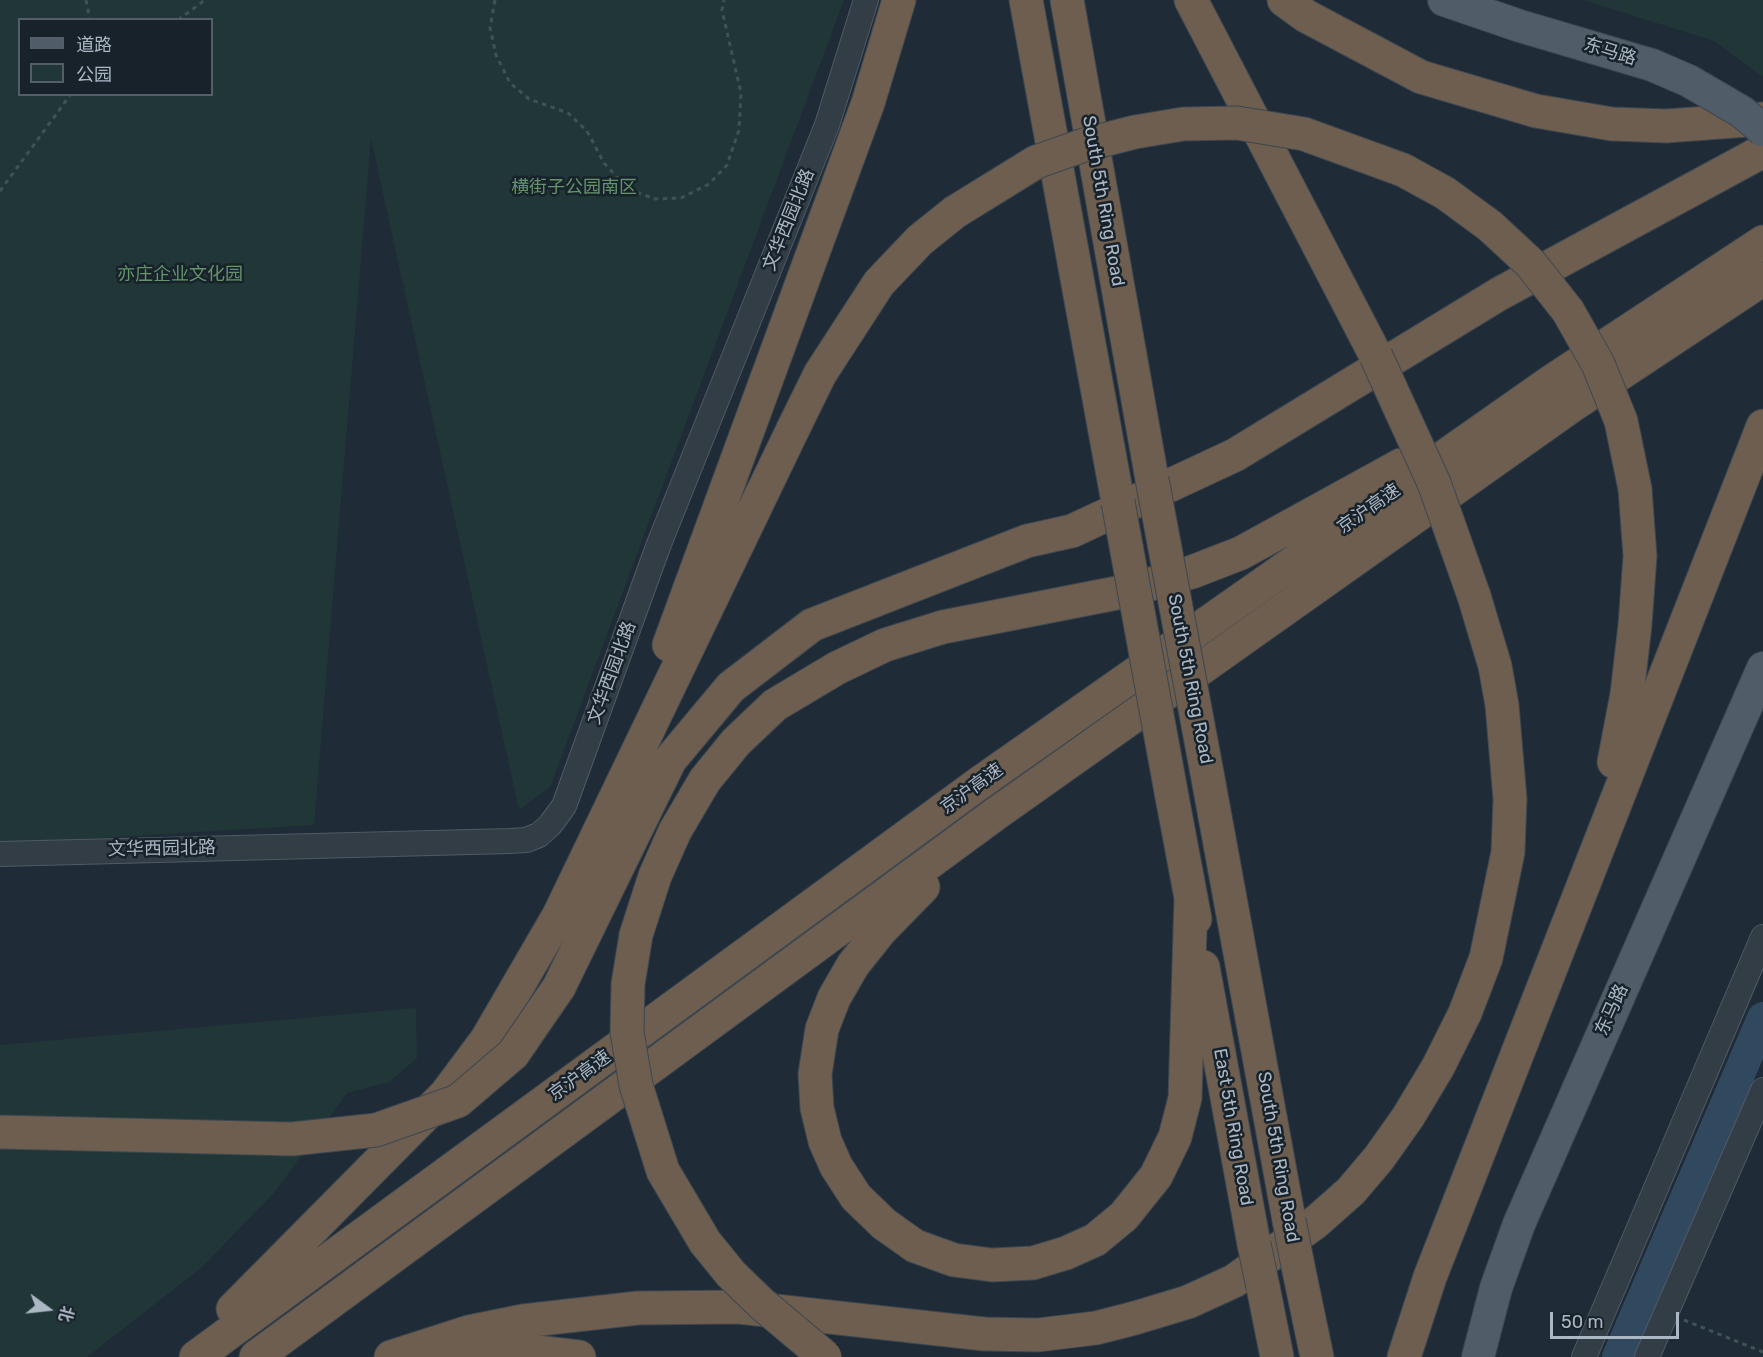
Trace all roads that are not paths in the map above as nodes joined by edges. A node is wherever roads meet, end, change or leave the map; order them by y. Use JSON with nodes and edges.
{"nodes":[{"id":1,"x":866,"y":0,"type":"edge"},
{"id":2,"x":899,"y":0,"type":"edge"},
{"id":3,"x":1026,"y":0,"type":"edge"},
{"id":4,"x":1067,"y":0,"type":"edge"},
{"id":5,"x":1191,"y":0,"type":"edge"},
{"id":6,"x":1284,"y":0,"type":"edge"},
{"id":7,"x":1444,"y":0,"type":"edge"},
{"id":8,"x":1763,"y":119,"type":"edge"},
{"id":9,"x":1763,"y":130,"type":"edge"},
{"id":10,"x":1763,"y":151,"type":"edge"},
{"id":11,"x":1763,"y":242,"type":"edge"},
{"id":12,"x":1763,"y":279,"type":"edge"},
{"id":13,"x":1552,"y":381,"type":"junction"},
{"id":14,"x":1763,"y":426,"type":"edge"},
{"id":15,"x":1763,"y":668,"type":"edge"},
{"id":16,"x":997,"y":813,"type":"junction"},
{"id":17,"x":600,"y":830,"type":"junction"},
{"id":18,"x":0,"y":854,"type":"edge"},
{"id":19,"x":1582,"y":886,"type":"junction"},
{"id":20,"x":1191,"y":897,"type":"junction"},
{"id":21,"x":1763,"y":937,"type":"edge"},
{"id":22,"x":1763,"y":1090,"type":"edge"},
{"id":23,"x":0,"y":1132,"type":"edge"},
{"id":24,"x":186,"y":1357,"type":"edge"},
{"id":25,"x":196,"y":1357,"type":"edge"},
{"id":26,"x":256,"y":1357,"type":"edge"},
{"id":27,"x":391,"y":1357,"type":"edge"},
{"id":28,"x":434,"y":1357,"type":"edge"},
{"id":29,"x":579,"y":1357,"type":"edge"},
{"id":30,"x":825,"y":1357,"type":"edge"},
{"id":31,"x":1277,"y":1357,"type":"edge"},
{"id":32,"x":1317,"y":1357,"type":"edge"},
{"id":33,"x":1404,"y":1357,"type":"edge"},
{"id":34,"x":1478,"y":1357,"type":"edge"},
{"id":35,"x":1584,"y":1357,"type":"edge"},
{"id":36,"x":1647,"y":1357,"type":"edge"}],
"edges":[{"from":1,"to":18,"type":"street","name":"文华西园北路"},
{"from":2,"to":17,"type":"highway"},
{"from":3,"to":20,"type":"highway","name":"South 5th Ring Road","bridge":true},
{"from":4,"to":32,"type":"highway","name":"South 5th Ring Road","bridge":true},
{"from":5,"to":27,"type":"highway","bridge":true},
{"from":6,"to":8,"type":"highway"},
{"from":7,"to":9,"type":"main road","name":"东马路","bridge":true},
{"from":10,"to":23,"type":"highway","bridge":true},
{"from":11,"to":13,"type":"highway","name":"京沪高速"},
{"from":12,"to":16,"type":"highway","name":"京沪高速"},
{"from":13,"to":25,"type":"highway","name":"京沪高速"},
{"from":13,"to":30,"type":"highway","bridge":true},
{"from":14,"to":19,"type":"highway"},
{"from":15,"to":34,"type":"main road","name":"东马路"},
{"from":16,"to":20,"type":"highway"},
{"from":16,"to":26,"type":"highway","name":"京沪高速"},
{"from":17,"to":19,"type":"highway","bridge":true},
{"from":17,"to":24,"type":"highway"},
{"from":19,"to":33,"type":"highway"},
{"from":20,"to":31,"type":"highway","name":"East 5th Ring Road","bridge":true},
{"from":21,"to":35,"type":"street"},
{"from":22,"to":36,"type":"street"},
{"from":28,"to":29,"type":"highway"}]}
